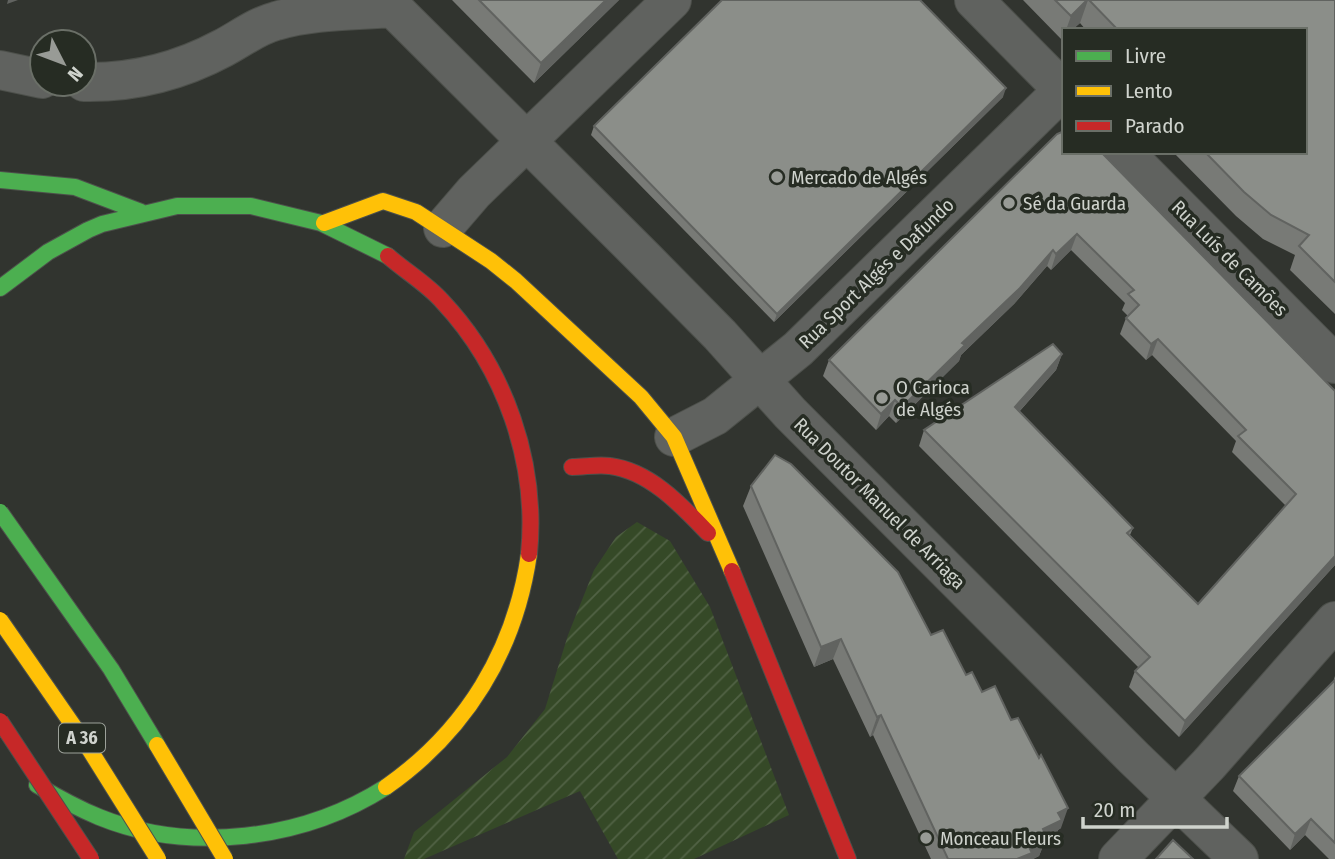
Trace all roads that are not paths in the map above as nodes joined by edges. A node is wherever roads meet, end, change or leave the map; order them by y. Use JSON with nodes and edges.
{"nodes":[{"id":1,"x":672,"y":0,"type":"edge"},
{"id":2,"x":974,"y":0,"type":"edge"},
{"id":3,"x":389,"y":4,"type":"edge"},
{"id":4,"x":280,"y":10,"type":"edge"},
{"id":5,"x":0,"y":69,"type":"edge"},
{"id":6,"x":28,"y":76,"type":"edge"},
{"id":7,"x":98,"y":81,"type":"edge"},
{"id":8,"x":1062,"y":90,"type":"edge"},
{"id":9,"x":1062,"y":92,"type":"edge"},
{"id":10,"x":527,"y":142,"type":"junction"},
{"id":11,"x":1126,"y":154,"type":"edge"},
{"id":12,"x":0,"y":180,"type":"edge"},
{"id":13,"x":141,"y":212,"type":"junction"},
{"id":14,"x":324,"y":223,"type":"junction"},
{"id":15,"x":443,"y":228,"type":"junction"},
{"id":16,"x":0,"y":288,"type":"edge"},
{"id":17,"x":1335,"y":364,"type":"edge"},
{"id":18,"x":760,"y":380,"type":"junction"},
{"id":19,"x":668,"y":439,"type":"junction"},
{"id":20,"x":615,"y":452,"type":"dead end"},
{"id":21,"x":572,"y":467,"type":"junction"},
{"id":22,"x":0,"y":512,"type":"edge"},
{"id":23,"x":531,"y":521,"type":"junction"},
{"id":24,"x":722,"y":547,"type":"junction"},
{"id":25,"x":0,"y":620,"type":"edge"},
{"id":26,"x":1335,"y":621,"type":"edge"},
{"id":27,"x":0,"y":721,"type":"edge"},
{"id":28,"x":8,"y":762,"type":"dead end"},
{"id":29,"x":1176,"y":798,"type":"junction"},
{"id":30,"x":91,"y":859,"type":"edge"},
{"id":31,"x":158,"y":859,"type":"edge"},
{"id":32,"x":225,"y":859,"type":"edge"},
{"id":33,"x":848,"y":859,"type":"edge"},
{"id":34,"x":1118,"y":859,"type":"edge"},
{"id":35,"x":1239,"y":859,"type":"edge"}],
"edges":[{"from":1,"to":10,"type":"street"},
{"from":2,"to":8,"type":"street"},
{"from":3,"to":4,"type":"street"},
{"from":3,"to":10,"type":"street","name":"Rua Doutor Manuel de Arriaga"},
{"from":4,"to":7,"type":"street"},
{"from":5,"to":6,"type":"street"},
{"from":9,"to":18,"type":"street","name":"Rua Sport Algés e Dafundo"},
{"from":10,"to":15,"type":"street"},
{"from":10,"to":18,"type":"street","name":"Rua Doutor Manuel de Arriaga"},
{"from":11,"to":17,"type":"street","name":"Rua Luís de Camões"},
{"from":12,"to":13,"type":"main road"},
{"from":13,"to":14,"type":"main road"},
{"from":13,"to":16,"type":"main road"},
{"from":14,"to":15,"type":"main road"},
{"from":14,"to":23,"type":"main road"},
{"from":15,"to":19,"type":"main road"},
{"from":18,"to":19,"type":"street","name":"Rua Sport Algés e Dafundo"},
{"from":18,"to":29,"type":"street","name":"Rua Doutor Manuel de Arriaga"},
{"from":19,"to":24,"type":"main road"},
{"from":20,"to":21,"type":"main road"},
{"from":21,"to":23,"type":"main road"},
{"from":21,"to":24,"type":"main road"},
{"from":22,"to":32,"type":"main road","bridge":true},
{"from":23,"to":28,"type":"main road"},
{"from":24,"to":33,"type":"main road"},
{"from":25,"to":31,"type":"main road","number":"A 36","bridge":true},
{"from":26,"to":29,"type":"street"},
{"from":27,"to":30,"type":"main road","bridge":true},
{"from":29,"to":34,"type":"street"},
{"from":29,"to":35,"type":"street","name":"Rua Doutor Manuel de Arriaga"}]}
